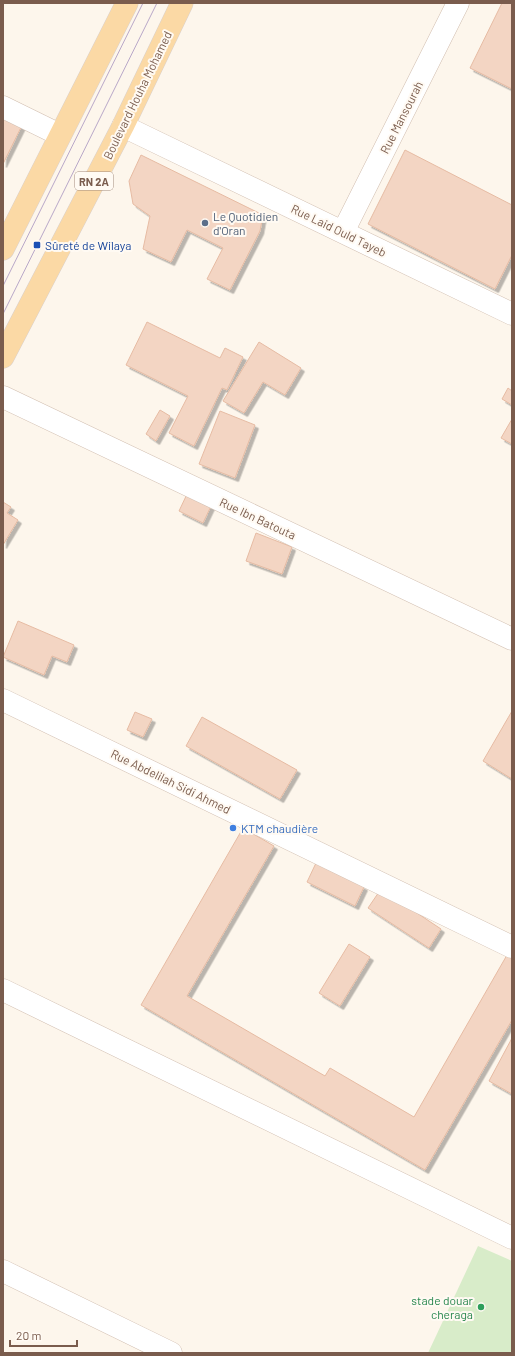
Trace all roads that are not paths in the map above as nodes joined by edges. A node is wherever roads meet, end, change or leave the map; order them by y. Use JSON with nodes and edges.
{"nodes":[{"id":1,"x":127,"y":3,"type":"edge"},
{"id":2,"x":182,"y":3,"type":"edge"},
{"id":3,"x":458,"y":3,"type":"edge"},
{"id":4,"x":3,"y":107,"type":"edge"},
{"id":5,"x":122,"y":126,"type":"junction"},
{"id":6,"x":60,"y":135,"type":"junction"},
{"id":7,"x":343,"y":232,"type":"junction"},
{"id":8,"x":3,"y":248,"type":"edge"},
{"id":9,"x":512,"y":314,"type":"edge"},
{"id":10,"x":3,"y":357,"type":"edge"},
{"id":11,"x":3,"y":397,"type":"edge"},
{"id":12,"x":512,"y":639,"type":"edge"},
{"id":13,"x":3,"y":700,"type":"edge"},
{"id":14,"x":512,"y":947,"type":"edge"},
{"id":15,"x":3,"y":990,"type":"edge"},
{"id":16,"x":512,"y":1238,"type":"edge"},
{"id":17,"x":3,"y":1271,"type":"edge"},
{"id":18,"x":171,"y":1353,"type":"edge"}],
"edges":[{"from":1,"to":6,"type":"main road"},
{"from":2,"to":5,"type":"main road","name":"Boulevard Houha Mohamed","number":"RN 2A"},
{"from":3,"to":7,"type":"street","name":"Rue Mansourah"},
{"from":4,"to":6,"type":"street"},
{"from":5,"to":7,"type":"street","name":"Rue Laid Ould Tayeb"},
{"from":5,"to":10,"type":"main road","name":"Boulevard Houha Mohamed","number":"RN 2A"},
{"from":6,"to":8,"type":"main road"},
{"from":7,"to":9,"type":"street","name":"Rue Laid Ould Tayeb"},
{"from":11,"to":12,"type":"street","name":"Rue Ibn Batouta"},
{"from":13,"to":14,"type":"street","name":"Rue Abdelilah Sidi Ahmed"},
{"from":15,"to":16,"type":"street"},
{"from":17,"to":18,"type":"street"}]}
